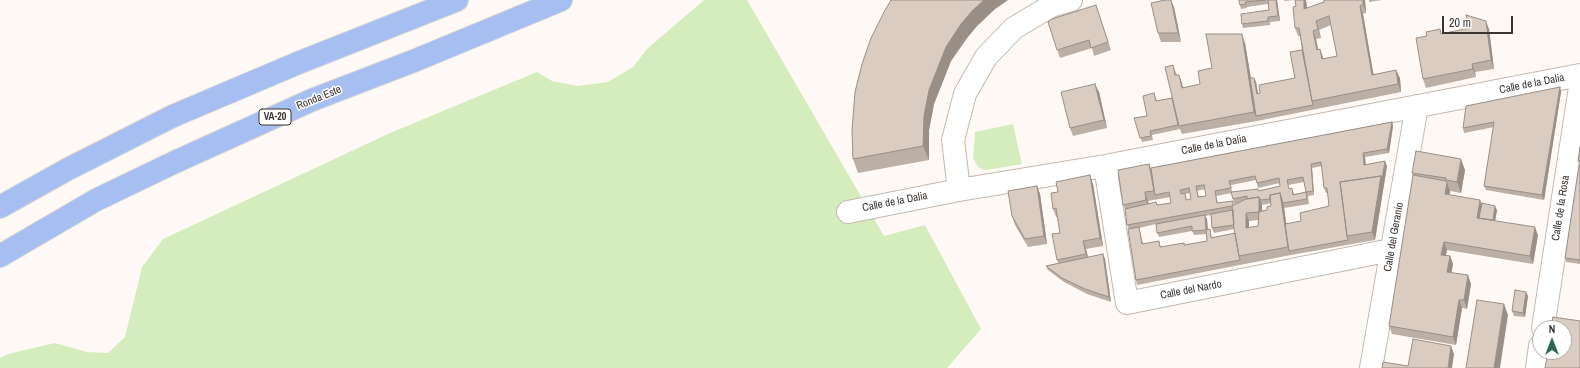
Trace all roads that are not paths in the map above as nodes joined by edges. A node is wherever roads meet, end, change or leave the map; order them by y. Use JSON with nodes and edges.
{"nodes":[{"id":1,"x":457,"y":0,"type":"edge"},
{"id":2,"x":561,"y":0,"type":"edge"},
{"id":3,"x":1070,"y":0,"type":"edge"},
{"id":4,"x":1580,"y":75,"type":"edge"},
{"id":5,"x":1580,"y":88,"type":"edge"},
{"id":6,"x":1417,"y":106,"type":"junction"},
{"id":7,"x":1105,"y":166,"type":"junction"},
{"id":8,"x":959,"y":190,"type":"junction"},
{"id":9,"x":0,"y":207,"type":"edge"},
{"id":10,"x":848,"y":212,"type":"dead end"},
{"id":11,"x":1391,"y":250,"type":"junction"},
{"id":12,"x":0,"y":256,"type":"edge"},
{"id":13,"x":1544,"y":320,"type":"edge"},
{"id":14,"x":1371,"y":368,"type":"edge"}],
"edges":[{"from":1,"to":9,"type":"highway"},
{"from":2,"to":12,"type":"highway","name":"Ronda Este","number":"VA-20"},
{"from":3,"to":8,"type":"street"},
{"from":4,"to":6,"type":"street","name":"Calle de la Dalia"},
{"from":5,"to":13,"type":"street","name":"Calle de la Rosa"},
{"from":6,"to":7,"type":"street","name":"Calle de la Dalia"},
{"from":6,"to":11,"type":"street","name":"Calle del Geranio"},
{"from":7,"to":8,"type":"street","name":"Calle de la Dalia"},
{"from":7,"to":11,"type":"street","name":"Calle del Nardo"},
{"from":8,"to":10,"type":"street","name":"Calle de la Dalia"},
{"from":11,"to":14,"type":"street","name":"Calle del Geranio"}]}
